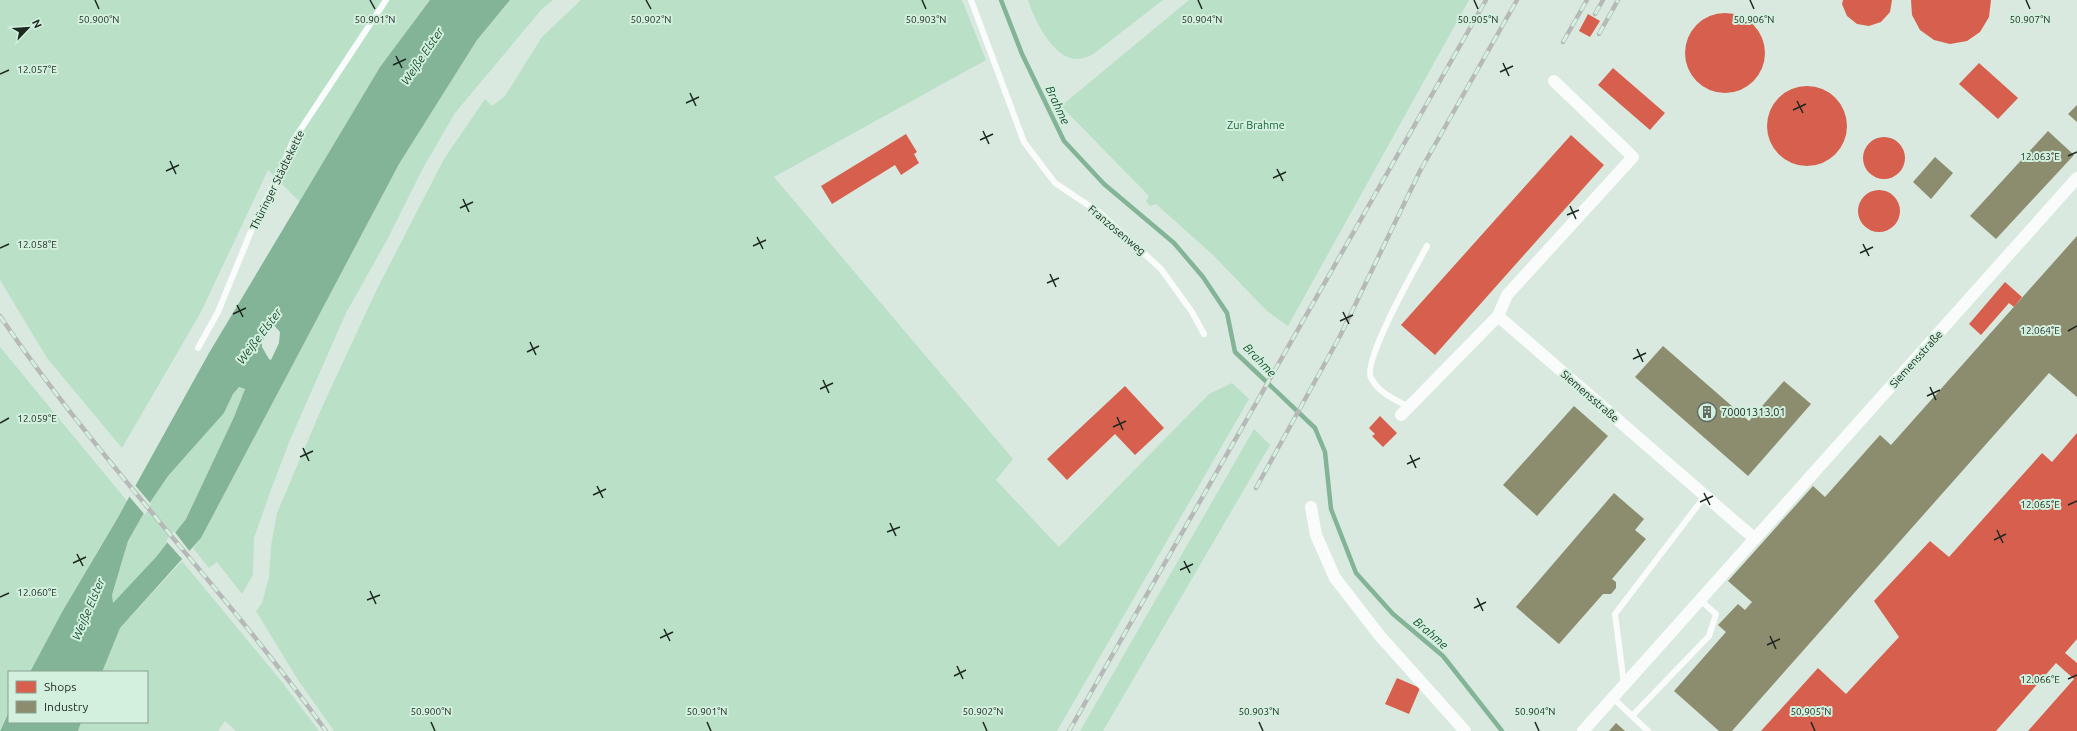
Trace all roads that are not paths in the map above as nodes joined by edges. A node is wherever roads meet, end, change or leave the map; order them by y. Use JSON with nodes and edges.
{"nodes":[{"id":1,"x":386,"y":0,"type":"edge"},
{"id":2,"x":971,"y":0,"type":"edge"},
{"id":3,"x":1554,"y":82,"type":"dead end"},
{"id":4,"x":2077,"y":178,"type":"edge"},
{"id":5,"x":1427,"y":246,"type":"dead end"},
{"id":6,"x":1498,"y":316,"type":"junction"},
{"id":7,"x":1204,"y":334,"type":"dead end"},
{"id":8,"x":198,"y":348,"type":"dead end"},
{"id":9,"x":1405,"y":411,"type":"joint"},
{"id":10,"x":1705,"y":496,"type":"junction"},
{"id":11,"x":1311,"y":507,"type":"dead end"},
{"id":12,"x":1755,"y":539,"type":"junction"},
{"id":13,"x":1700,"y":600,"type":"junction"},
{"id":14,"x":1624,"y":685,"type":"junction"},
{"id":15,"x":1613,"y":698,"type":"junction"},
{"id":16,"x":1632,"y":716,"type":"junction"},
{"id":17,"x":1465,"y":731,"type":"edge"},
{"id":18,"x":1584,"y":731,"type":"edge"},
{"id":19,"x":1648,"y":731,"type":"edge"}],
"edges":[{"from":1,"to":8,"type":"lane","name":"Thüringer Städtekette"},
{"from":2,"to":7,"type":"lane","name":"Franzosenweg"},
{"from":3,"to":6,"type":"street"},
{"from":4,"to":12,"type":"street","name":"Siemensstraße"},
{"from":5,"to":9,"type":"lane"},
{"from":6,"to":9,"type":"street"},
{"from":6,"to":10,"type":"street","name":"Siemensstraße"},
{"from":10,"to":12,"type":"street","name":"Siemensstraße"},
{"from":10,"to":14,"type":"lane"},
{"from":11,"to":17,"type":"street"},
{"from":12,"to":13,"type":"street","name":"Siemensstraße"},
{"from":13,"to":14,"type":"street","name":"Siemensstraße"},
{"from":13,"to":16,"type":"lane"},
{"from":14,"to":15,"type":"street","name":"Siemensstraße"},
{"from":15,"to":16,"type":"lane"},
{"from":15,"to":18,"type":"street","name":"Siemensstraße"},
{"from":16,"to":19,"type":"lane"}]}
